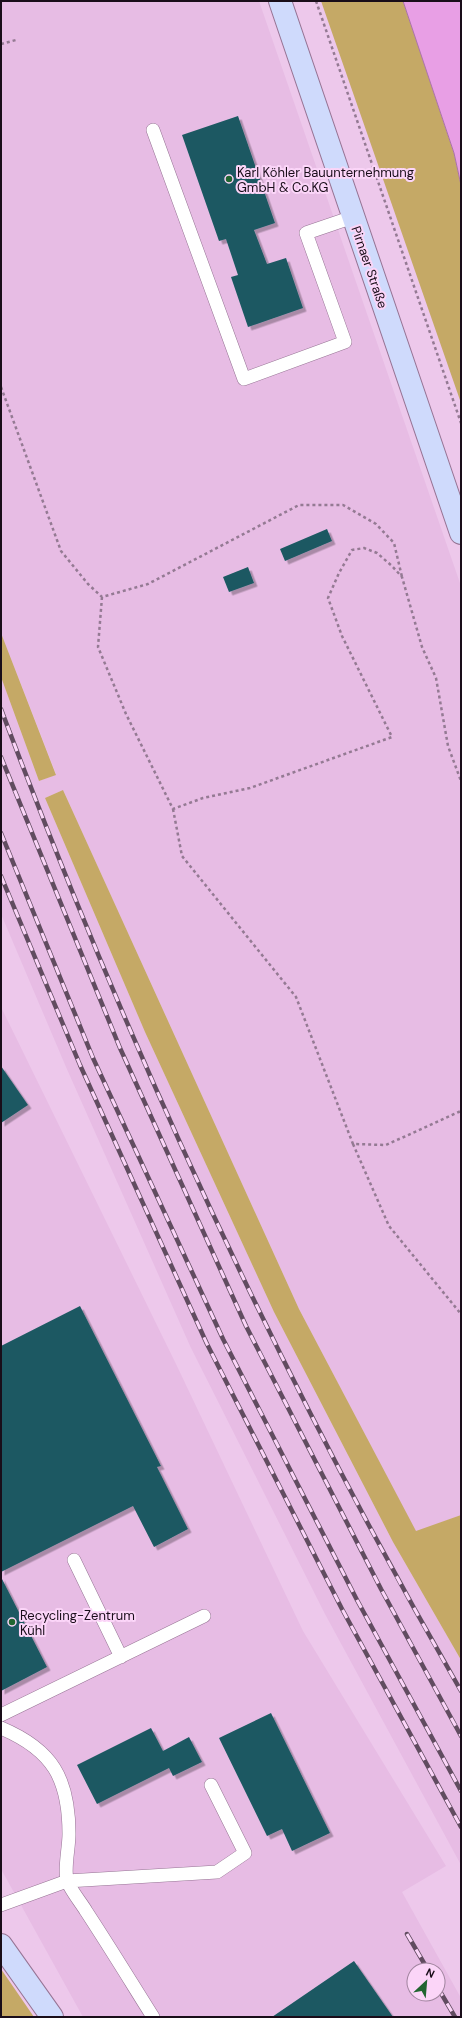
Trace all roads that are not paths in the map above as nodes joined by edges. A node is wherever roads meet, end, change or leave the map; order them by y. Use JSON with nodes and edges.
{"nodes":[{"id":1,"x":280,"y":1,"type":"edge"},
{"id":2,"x":153,"y":130,"type":"dead end"},
{"id":3,"x":353,"y":217,"type":"junction"},
{"id":4,"x":461,"y":533,"type":"edge"},
{"id":5,"x":74,"y":1560,"type":"dead end"},
{"id":6,"x":204,"y":1616,"type":"dead end"},
{"id":7,"x":121,"y":1657,"type":"junction"},
{"id":8,"x":1,"y":1716,"type":"edge"},
{"id":9,"x":1,"y":1728,"type":"edge"},
{"id":10,"x":211,"y":1785,"type":"dead end"},
{"id":11,"x":67,"y":1881,"type":"junction"},
{"id":12,"x":1,"y":1905,"type":"edge"},
{"id":13,"x":1,"y":1945,"type":"edge"},
{"id":14,"x":52,"y":2017,"type":"edge"},
{"id":15,"x":153,"y":2017,"type":"edge"}],
"edges":[{"from":1,"to":3,"type":"street","name":"Pirnaer Straße"},
{"from":2,"to":3,"type":"lane"},
{"from":3,"to":4,"type":"street","name":"Pirnaer Straße"},
{"from":5,"to":7,"type":"lane"},
{"from":6,"to":7,"type":"lane"},
{"from":7,"to":8,"type":"lane"},
{"from":9,"to":11,"type":"lane"},
{"from":10,"to":11,"type":"lane"},
{"from":11,"to":12,"type":"lane"},
{"from":11,"to":15,"type":"lane"},
{"from":13,"to":14,"type":"street"}]}
